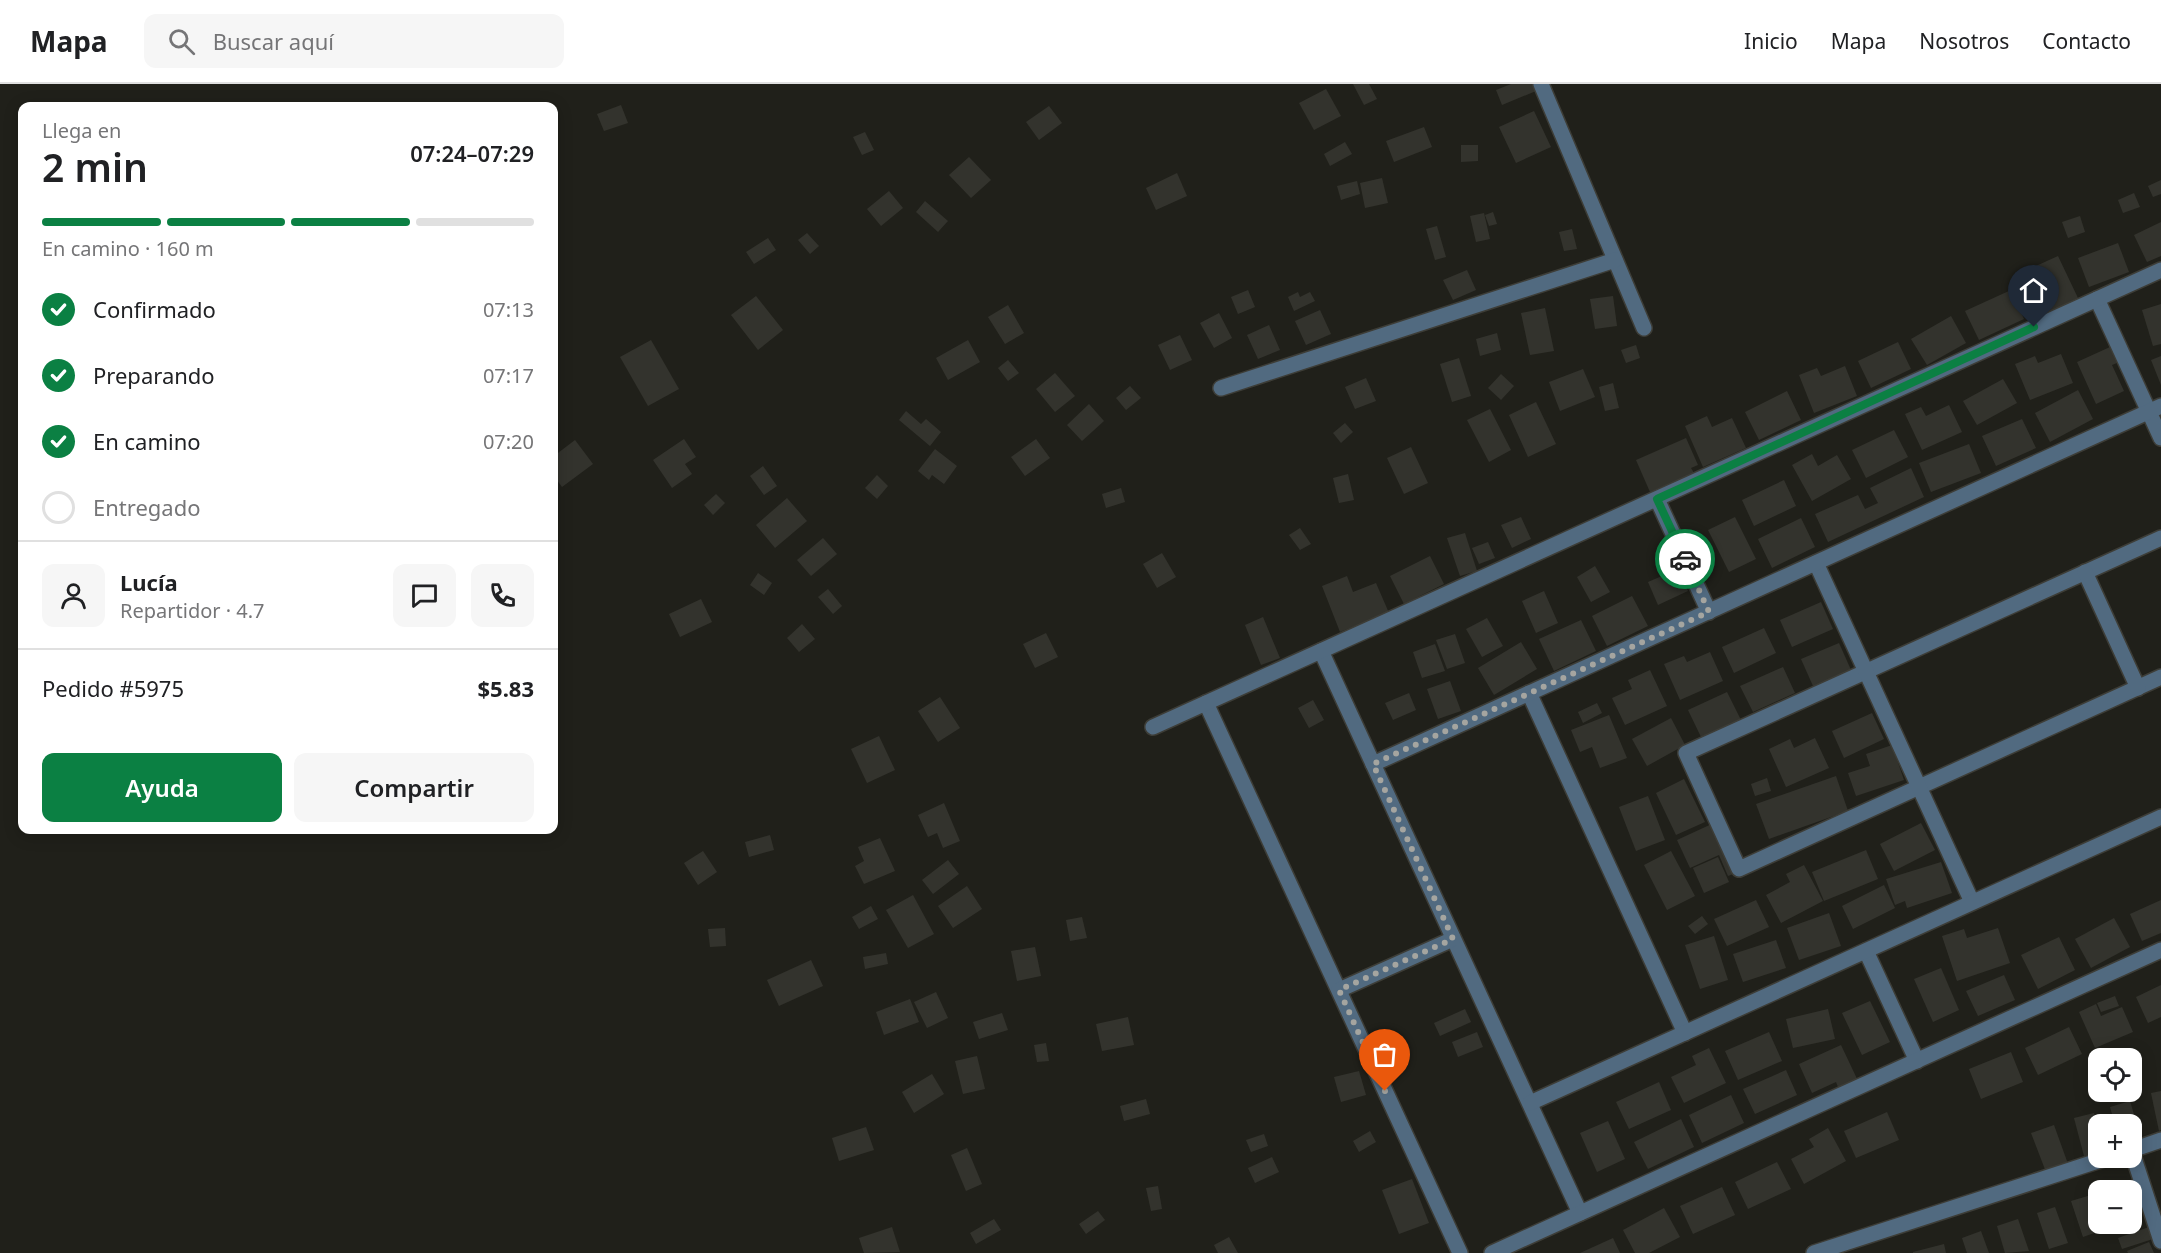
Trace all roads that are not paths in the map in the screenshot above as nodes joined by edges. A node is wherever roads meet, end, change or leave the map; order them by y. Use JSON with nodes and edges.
{"nodes":[{"id":1,"x":1541,"y":84,"type":"edge"},
{"id":2,"x":1615,"y":260,"type":"junction"},
{"id":3,"x":2161,"y":270,"type":"edge"},
{"id":4,"x":2097,"y":299,"type":"junction"},
{"id":5,"x":1644,"y":328,"type":"dead end"},
{"id":6,"x":1221,"y":388,"type":"dead end"},
{"id":7,"x":2155,"y":409,"type":"edge"},
{"id":8,"x":2161,"y":438,"type":"edge"},
{"id":9,"x":1657,"y":499,"type":"junction"},
{"id":10,"x":2161,"y":538,"type":"edge"},
{"id":11,"x":1816,"y":563,"type":"junction"},
{"id":12,"x":2085,"y":572,"type":"junction"},
{"id":13,"x":1709,"y":612,"type":"junction"},
{"id":14,"x":1321,"y":651,"type":"junction"},
{"id":15,"x":1866,"y":672,"type":"junction"},
{"id":16,"x":2161,"y":677,"type":"edge"},
{"id":17,"x":2138,"y":688,"type":"junction"},
{"id":18,"x":1529,"y":693,"type":"junction"},
{"id":19,"x":1206,"y":703,"type":"junction"},
{"id":20,"x":1154,"y":727,"type":"dead end"},
{"id":21,"x":1373,"y":764,"type":"junction"},
{"id":22,"x":1919,"y":787,"type":"junction"},
{"id":23,"x":2161,"y":817,"type":"edge"},
{"id":24,"x":1972,"y":903,"type":"junction"},
{"id":25,"x":1453,"y":939,"type":"junction"},
{"id":26,"x":2161,"y":950,"type":"edge"},
{"id":27,"x":1866,"y":951,"type":"junction"},
{"id":28,"x":1339,"y":990,"type":"junction"},
{"id":29,"x":1685,"y":1033,"type":"junction"},
{"id":30,"x":1917,"y":1060,"type":"junction"},
{"id":31,"x":1530,"y":1103,"type":"junction"},
{"id":32,"x":2161,"y":1140,"type":"edge"},
{"id":33,"x":2142,"y":1147,"type":"edge"},
{"id":34,"x":2088,"y":1164,"type":"edge"},
{"id":35,"x":2137,"y":1168,"type":"edge"},
{"id":36,"x":1580,"y":1213,"type":"junction"},
{"id":37,"x":2161,"y":1241,"type":"edge"},
{"id":38,"x":1460,"y":1253,"type":"edge"},
{"id":39,"x":1492,"y":1253,"type":"edge"},
{"id":40,"x":1814,"y":1253,"type":"edge"}],
"edges":[{"from":1,"to":2,"type":"street"},
{"from":2,"to":5,"type":"street"},
{"from":2,"to":6,"type":"street"},
{"from":3,"to":4,"type":"street"},
{"from":4,"to":7,"type":"street"},
{"from":4,"to":9,"type":"street"},
{"from":7,"to":8,"type":"street"},
{"from":7,"to":11,"type":"street"},
{"from":9,"to":13,"type":"street"},
{"from":9,"to":14,"type":"street"},
{"from":10,"to":12,"type":"street"},
{"from":11,"to":13,"type":"street"},
{"from":11,"to":15,"type":"street"},
{"from":12,"to":15,"type":"street"},
{"from":12,"to":17,"type":"street"},
{"from":13,"to":18,"type":"street"},
{"from":14,"to":19,"type":"street"},
{"from":14,"to":21,"type":"street"},
{"from":15,"to":22,"type":"street"},
{"from":15,"to":22,"type":"street"},
{"from":16,"to":17,"type":"street"},
{"from":17,"to":22,"type":"street"},
{"from":18,"to":21,"type":"street"},
{"from":18,"to":29,"type":"street"},
{"from":19,"to":20,"type":"street"},
{"from":19,"to":28,"type":"street"},
{"from":21,"to":25,"type":"street"},
{"from":22,"to":24,"type":"street"},
{"from":23,"to":24,"type":"street"},
{"from":24,"to":27,"type":"street"},
{"from":25,"to":28,"type":"street"},
{"from":25,"to":31,"type":"street"},
{"from":26,"to":30,"type":"street"},
{"from":27,"to":29,"type":"street"},
{"from":27,"to":30,"type":"street"},
{"from":28,"to":38,"type":"street"},
{"from":29,"to":31,"type":"street"},
{"from":30,"to":36,"type":"street"},
{"from":31,"to":36,"type":"street"},
{"from":32,"to":33,"type":"street"},
{"from":34,"to":40,"type":"street"},
{"from":35,"to":37,"type":"street"},
{"from":36,"to":39,"type":"street"}]}
